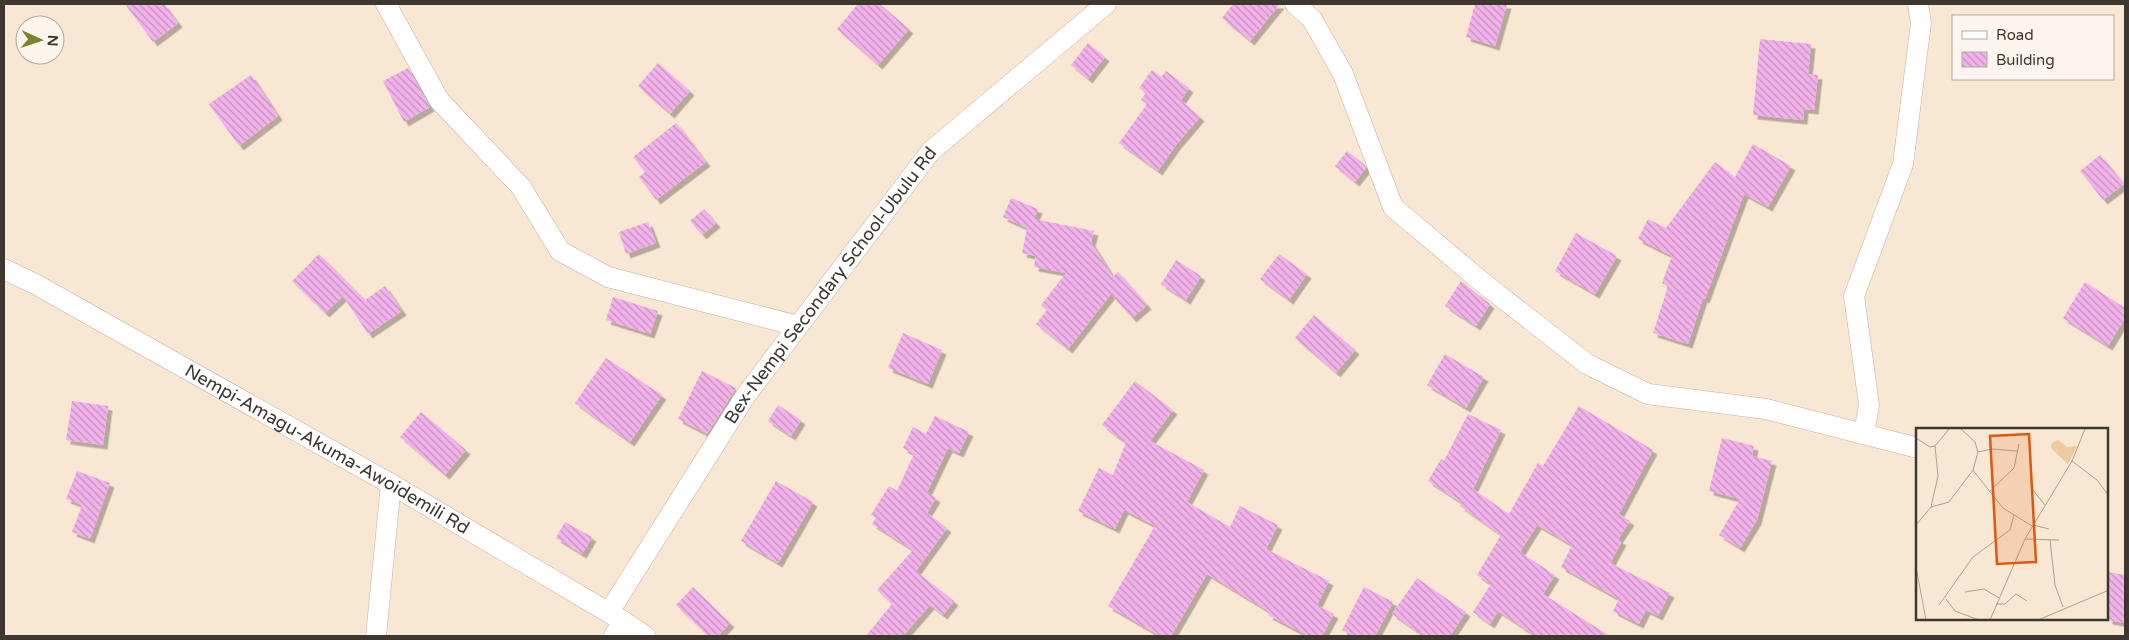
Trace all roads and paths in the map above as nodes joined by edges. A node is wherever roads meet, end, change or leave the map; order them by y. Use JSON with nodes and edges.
{"nodes":[{"id":1,"x":386,"y":4,"type":"edge"},
{"id":2,"x":1106,"y":4,"type":"edge"},
{"id":3,"x":1295,"y":4,"type":"edge"},
{"id":4,"x":1918,"y":4,"type":"edge"},
{"id":5,"x":4,"y":269,"type":"edge"},
{"id":6,"x":798,"y":326,"type":"junction"},
{"id":7,"x":1864,"y":433,"type":"junction"},
{"id":8,"x":1916,"y":447,"type":"edge"},
{"id":9,"x":391,"y":484,"type":"junction"},
{"id":10,"x":615,"y":623,"type":"edge"},
{"id":11,"x":376,"y":636,"type":"edge"},
{"id":12,"x":645,"y":636,"type":"edge"}],
"edges":[{"from":1,"to":6,"type":"street"},
{"from":2,"to":6,"type":"street","name":"Bex-Nempi Secondary School-Ubulu Rd"},
{"from":3,"to":7,"type":"street"},
{"from":4,"to":7,"type":"street"},
{"from":5,"to":9,"type":"street","name":"Nempi-Amagu-Akuma-Awoidemili Rd"},
{"from":6,"to":10,"type":"street","name":"Bex-Nempi Secondary School-Ubulu Rd"},
{"from":7,"to":8,"type":"street"},
{"from":9,"to":10,"type":"street","name":"Nempi-Amagu-Akuma-Awoidemili Rd"},
{"from":9,"to":11,"type":"street"},
{"from":10,"to":12,"type":"street","name":"Nempi-Amagu-Akuma-Awoidemili Rd"}]}
